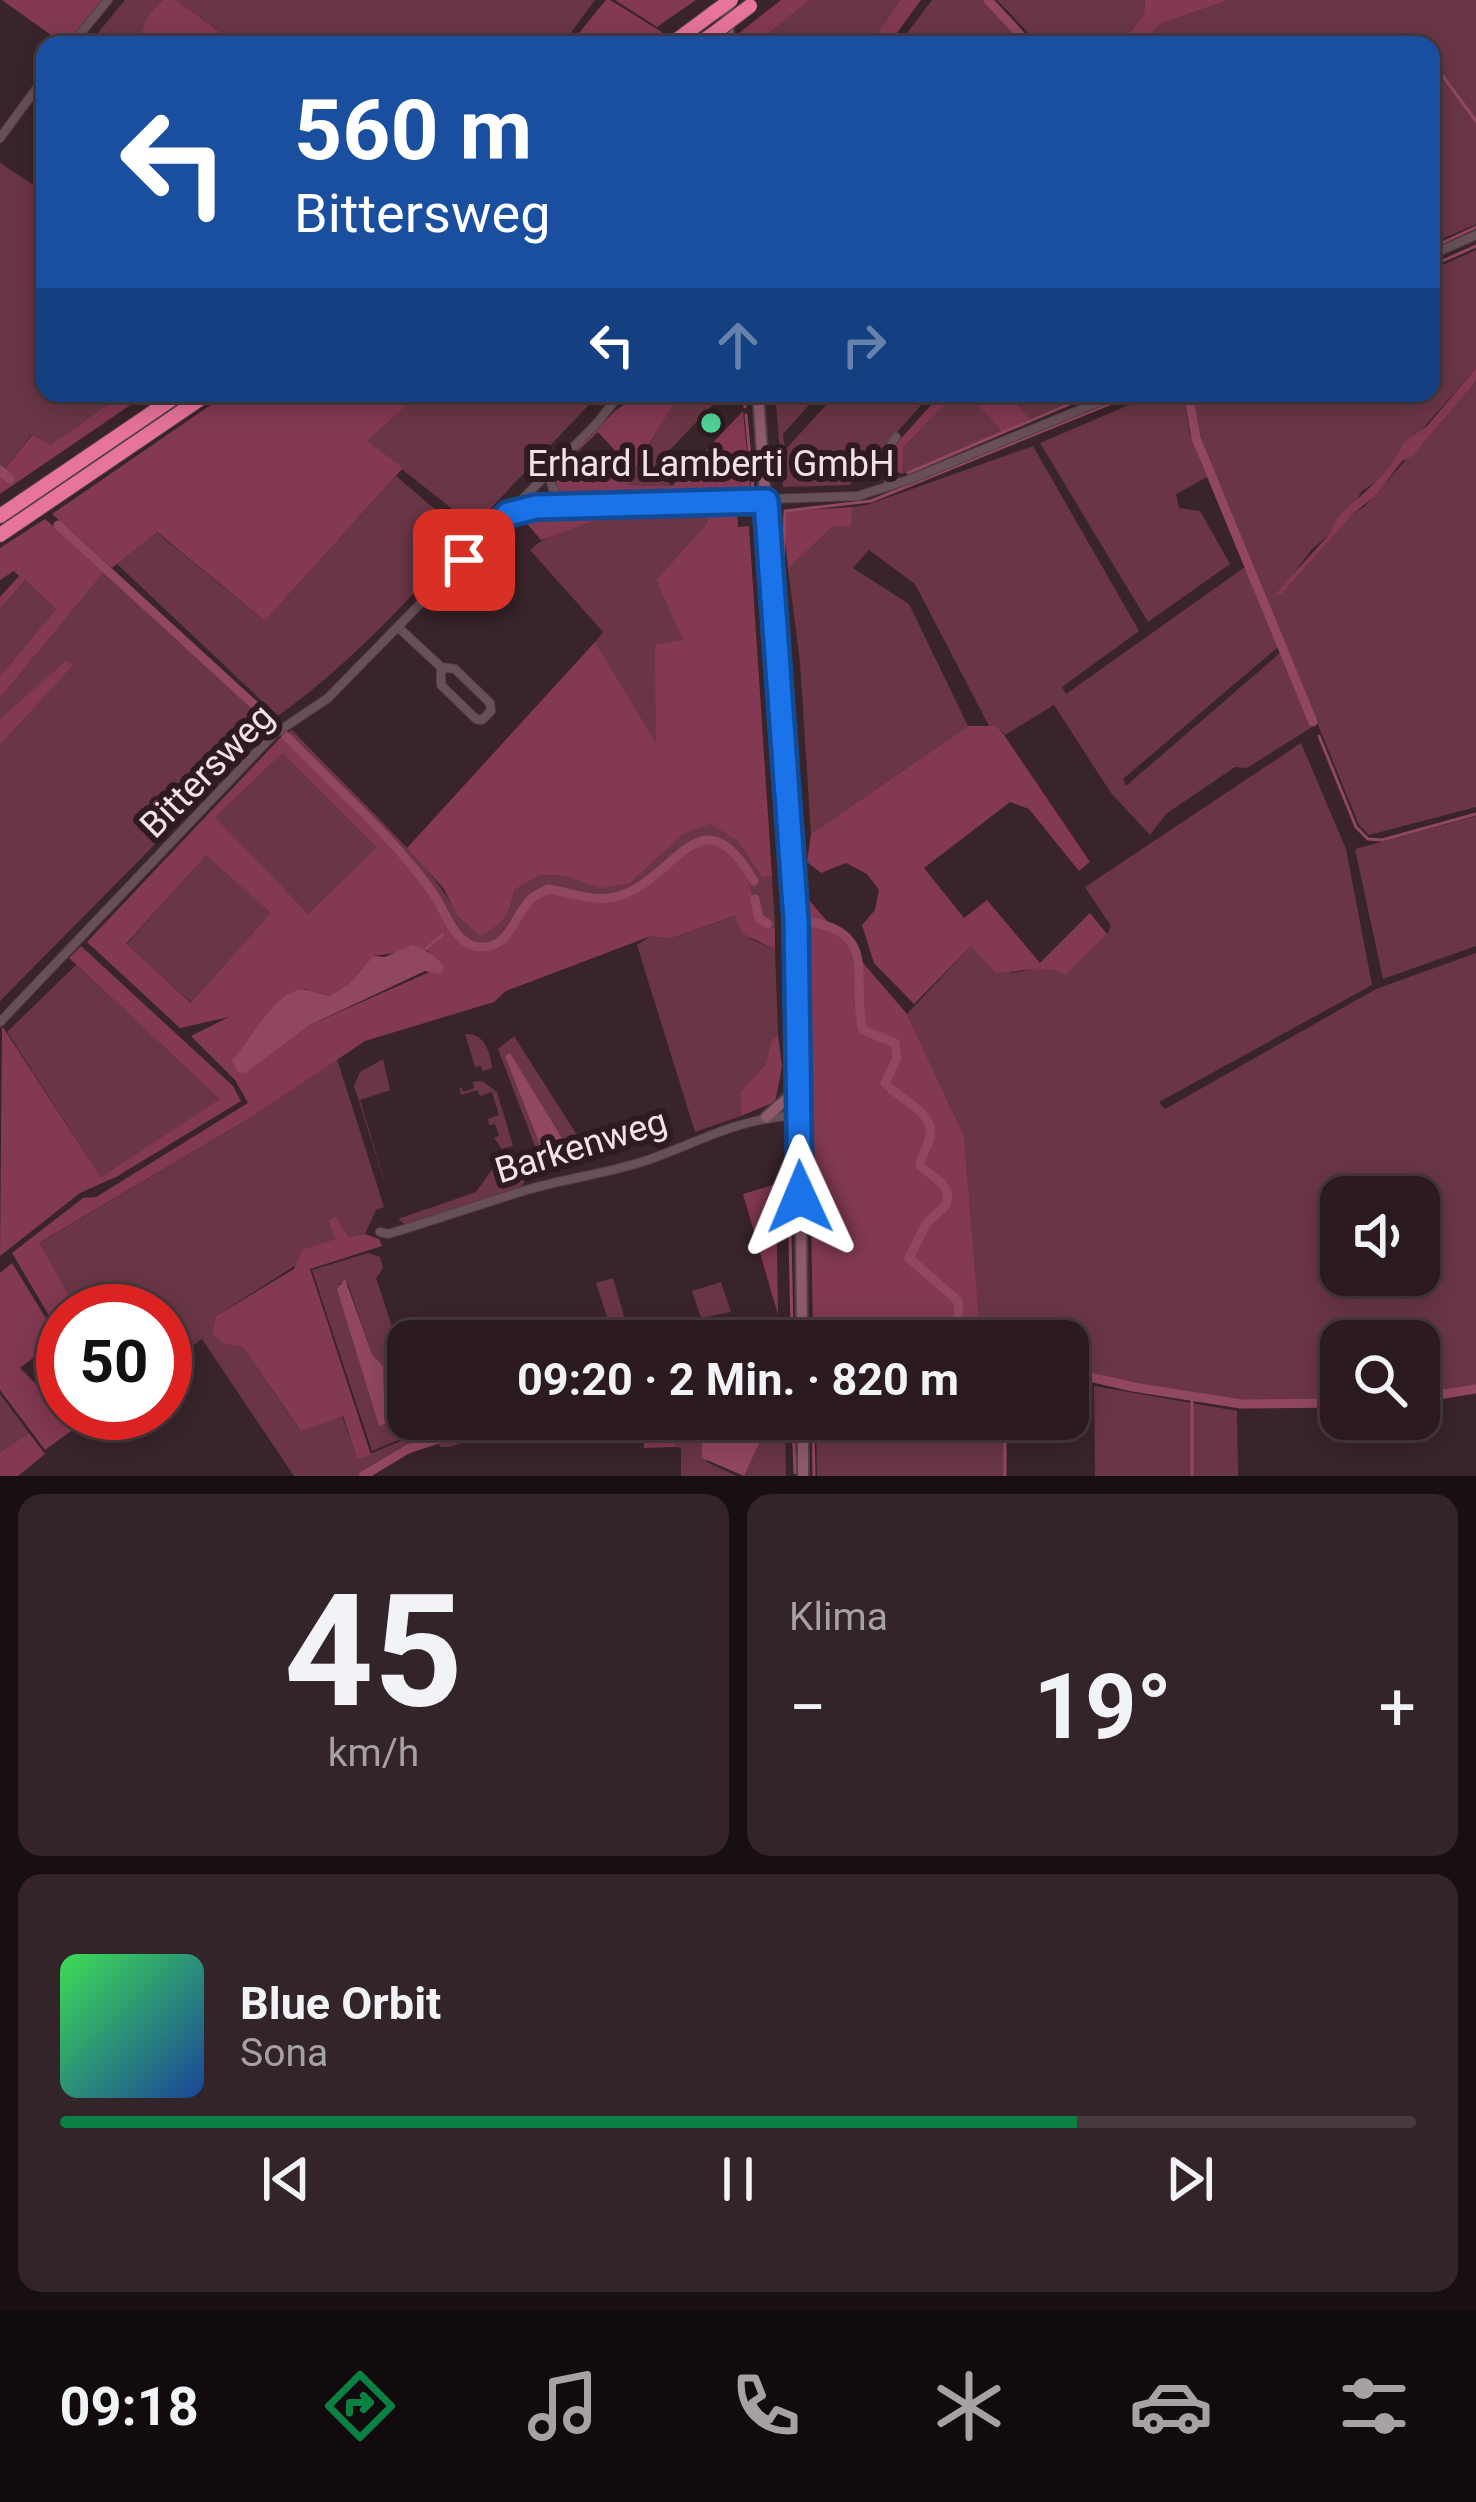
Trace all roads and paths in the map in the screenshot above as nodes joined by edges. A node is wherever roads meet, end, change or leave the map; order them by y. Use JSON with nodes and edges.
{"nodes":[{"id":1,"x":108,"y":0,"type":"edge"},
{"id":2,"x":728,"y":0,"type":"edge"},
{"id":3,"x":754,"y":3,"type":"edge"},
{"id":4,"x":78,"y":36,"type":"edge"},
{"id":5,"x":682,"y":36,"type":"edge"},
{"id":6,"x":709,"y":36,"type":"edge"},
{"id":7,"x":729,"y":36,"type":"edge"},
{"id":8,"x":36,"y":89,"type":"edge"},
{"id":9,"x":0,"y":138,"type":"edge"},
{"id":10,"x":1476,"y":235,"type":"edge"},
{"id":11,"x":1440,"y":251,"type":"edge"},
{"id":12,"x":169,"y":402,"type":"edge"},
{"id":13,"x":196,"y":402,"type":"edge"},
{"id":14,"x":613,"y":402,"type":"edge"},
{"id":15,"x":759,"y":402,"type":"edge"},
{"id":16,"x":1099,"y":402,"type":"edge"},
{"id":17,"x":896,"y":437,"type":"dead end"},
{"id":18,"x":551,"y":469,"type":"junction"},
{"id":19,"x":889,"y":486,"type":"junction"},
{"id":20,"x":766,"y":501,"type":"junction"},
{"id":21,"x":580,"y":506,"type":"junction"},
{"id":22,"x":508,"y":514,"type":"junction"},
{"id":23,"x":0,"y":516,"type":"edge"},
{"id":24,"x":0,"y":535,"type":"edge"},
{"id":25,"x":399,"y":628,"type":"junction"},
{"id":26,"x":441,"y":667,"type":"junction"},
{"id":27,"x":0,"y":1022,"type":"edge"},
{"id":28,"x":798,"y":1089,"type":"junction"},
{"id":29,"x":798,"y":1115,"type":"junction"},
{"id":30,"x":766,"y":1117,"type":"junction"},
{"id":31,"x":380,"y":1232,"type":"dead end"},
{"id":32,"x":802,"y":1320,"type":"edge"},
{"id":33,"x":803,"y":1440,"type":"edge"},
{"id":34,"x":803,"y":1476,"type":"edge"}],
"edges":[{"from":1,"to":4,"type":"street"},
{"from":2,"to":5,"type":"highway","bridge":true},
{"from":2,"to":7,"type":"main road"},
{"from":3,"to":6,"type":"highway","bridge":true},
{"from":8,"to":9,"type":"street"},
{"from":10,"to":11,"type":"street"},
{"from":12,"to":23,"type":"highway"},
{"from":13,"to":24,"type":"highway"},
{"from":14,"to":18,"type":"street","name":"Bittersweg"},
{"from":15,"to":20,"type":"main road"},
{"from":16,"to":19,"type":"street"},
{"from":17,"to":19,"type":"street"},
{"from":18,"to":21,"type":"street"},
{"from":18,"to":22,"type":"street","name":"Bittersweg"},
{"from":19,"to":20,"type":"street"},
{"from":20,"to":21,"type":"street"},
{"from":20,"to":28,"type":"main road"},
{"from":21,"to":22,"type":"street"},
{"from":22,"to":25,"type":"street","name":"Bittersweg"},
{"from":25,"to":26,"type":"street"},
{"from":25,"to":27,"type":"street","name":"Bittersweg"},
{"from":26,"to":26,"type":"street"},
{"from":28,"to":29,"type":"main road"},
{"from":28,"to":30,"type":"main road"},
{"from":29,"to":30,"type":"street","name":"Barkenweg"},
{"from":29,"to":32,"type":"main road"},
{"from":30,"to":31,"type":"street","name":"Barkenweg"},
{"from":33,"to":34,"type":"main road"}]}
